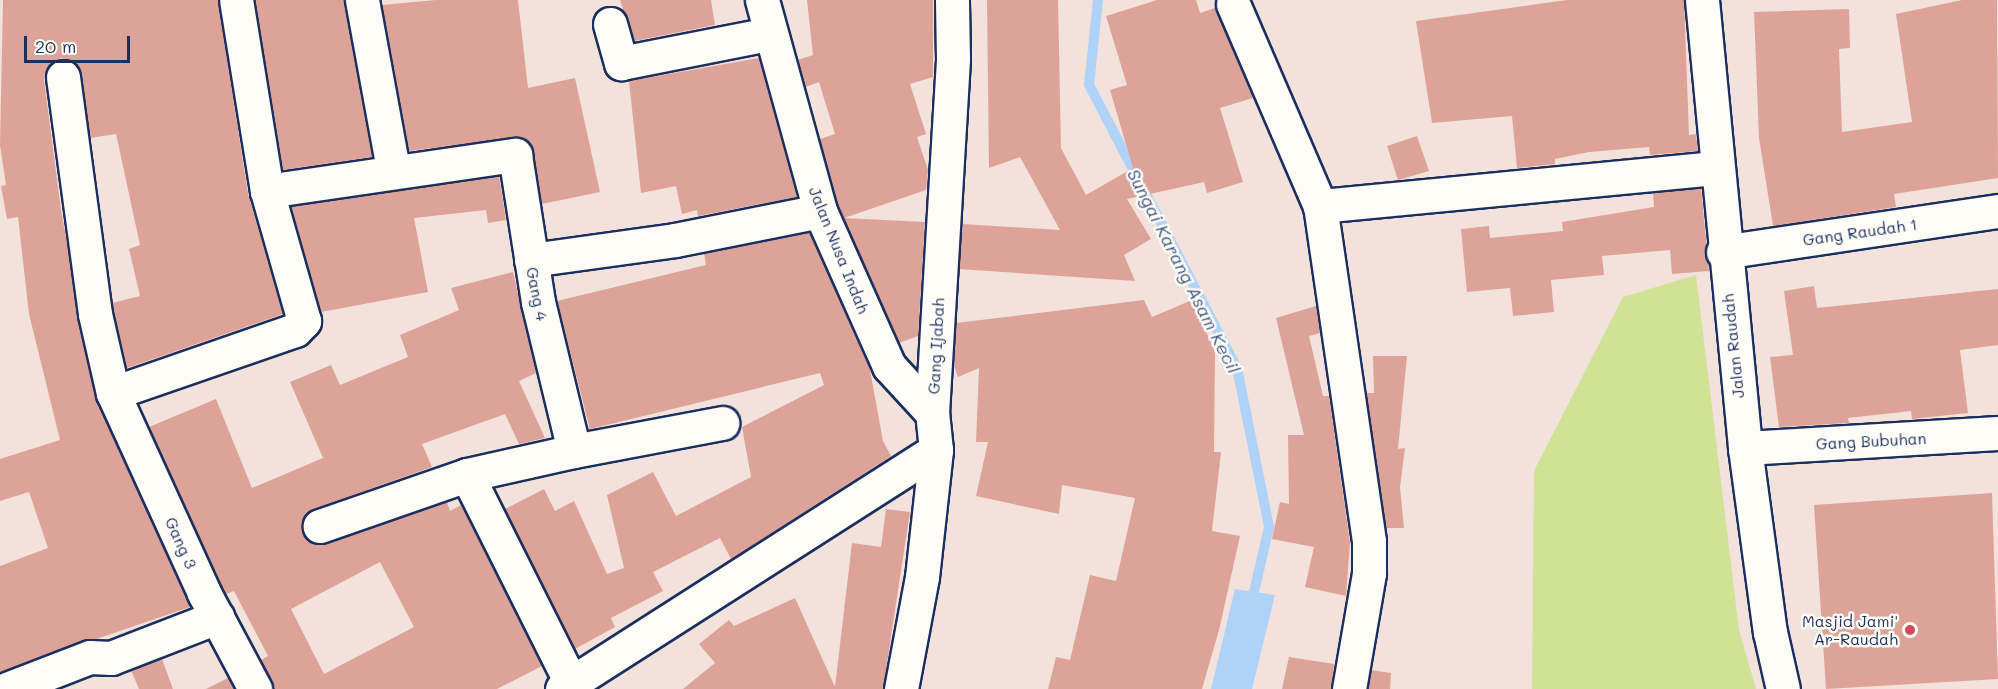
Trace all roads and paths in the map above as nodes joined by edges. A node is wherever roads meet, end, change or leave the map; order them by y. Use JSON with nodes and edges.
{"nodes":[{"id":1,"x":236,"y":0,"type":"edge"},
{"id":2,"x":362,"y":0,"type":"edge"},
{"id":3,"x":762,"y":0,"type":"edge"},
{"id":4,"x":952,"y":0,"type":"edge"},
{"id":5,"x":1702,"y":0,"type":"edge"},
{"id":6,"x":1233,"y":4,"type":"dead end"},
{"id":7,"x":610,"y":24,"type":"dead end"},
{"id":8,"x":769,"y":34,"type":"junction"},
{"id":9,"x":63,"y":76,"type":"dead end"},
{"id":10,"x":1714,"y":168,"type":"junction"},
{"id":11,"x":390,"y":169,"type":"junction"},
{"id":12,"x":267,"y":190,"type":"junction"},
{"id":13,"x":1320,"y":206,"type":"junction"},
{"id":14,"x":1998,"y":211,"type":"edge"},
{"id":15,"x":820,"y":212,"type":"junction"},
{"id":16,"x":1723,"y":252,"type":"junction"},
{"id":17,"x":531,"y":260,"type":"junction"},
{"id":18,"x":113,"y":393,"type":"junction"},
{"id":19,"x":932,"y":413,"type":"junction"},
{"id":20,"x":722,"y":423,"type":"dead end"},
{"id":21,"x":1998,"y":433,"type":"edge"},
{"id":22,"x":1745,"y":448,"type":"junction"},
{"id":23,"x":936,"y":450,"type":"junction"},
{"id":24,"x":574,"y":451,"type":"junction"},
{"id":25,"x":467,"y":475,"type":"junction"},
{"id":26,"x":320,"y":526,"type":"dead end"},
{"id":27,"x":217,"y":618,"type":"junction"},
{"id":28,"x":567,"y":686,"type":"edge"},
{"id":29,"x":7,"y":689,"type":"edge"},
{"id":30,"x":255,"y":689,"type":"edge"},
{"id":31,"x":901,"y":689,"type":"edge"},
{"id":32,"x":1349,"y":689,"type":"edge"},
{"id":33,"x":1783,"y":689,"type":"edge"}],
"edges":[{"from":1,"to":12,"type":"street"},
{"from":2,"to":11,"type":"street"},
{"from":3,"to":8,"type":"street","name":"Jalan Nusa Indah"},
{"from":4,"to":19,"type":"street","name":"Gang Ijabah"},
{"from":5,"to":10,"type":"street","name":"Jalan Raudah"},
{"from":6,"to":13,"type":"street"},
{"from":7,"to":8,"type":"street"},
{"from":8,"to":15,"type":"street","name":"Jalan Nusa Indah"},
{"from":9,"to":18,"type":"street","name":"Gang 3"},
{"from":10,"to":13,"type":"street"},
{"from":10,"to":16,"type":"street","name":"Jalan Raudah"},
{"from":11,"to":12,"type":"street"},
{"from":11,"to":17,"type":"street","name":"Gang 4"},
{"from":12,"to":18,"type":"street"},
{"from":13,"to":32,"type":"street"},
{"from":14,"to":16,"type":"street","name":"Gang Raudah 1"},
{"from":15,"to":17,"type":"street"},
{"from":15,"to":19,"type":"street","name":"Jalan Nusa Indah"},
{"from":16,"to":22,"type":"street","name":"Jalan Raudah"},
{"from":17,"to":24,"type":"street","name":"Gang 4"},
{"from":18,"to":27,"type":"street","name":"Gang 3"},
{"from":19,"to":23,"type":"street","name":"Gang Ijabah"},
{"from":20,"to":24,"type":"street"},
{"from":21,"to":22,"type":"street","name":"Gang Bubuhan"},
{"from":22,"to":33,"type":"street","name":"Jalan Raudah"},
{"from":23,"to":28,"type":"street"},
{"from":23,"to":31,"type":"street","name":"Gang Ijabah"},
{"from":24,"to":25,"type":"street"},
{"from":25,"to":26,"type":"street"},
{"from":25,"to":28,"type":"street"},
{"from":27,"to":29,"type":"street"},
{"from":27,"to":30,"type":"street","name":"Gang 3"}]}
